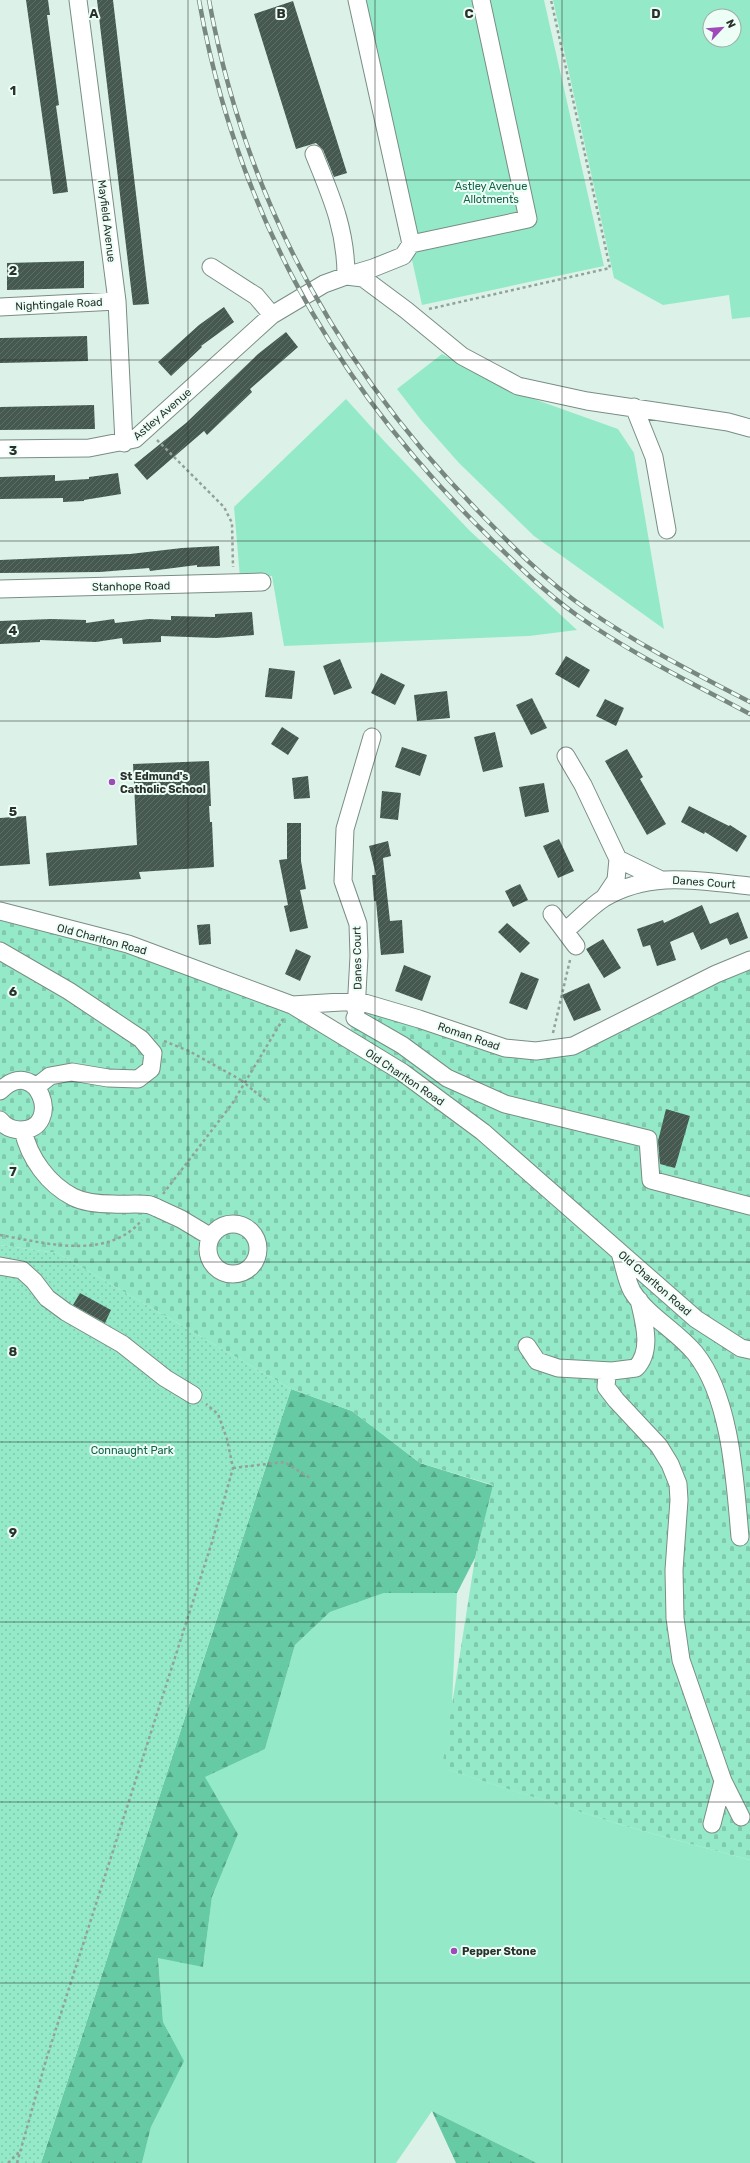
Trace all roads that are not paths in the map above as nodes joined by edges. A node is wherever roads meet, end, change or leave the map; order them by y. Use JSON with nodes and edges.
{"nodes":[{"id":1,"x":78,"y":0,"type":"edge"},
{"id":2,"x":356,"y":0,"type":"edge"},
{"id":3,"x":481,"y":0,"type":"edge"},
{"id":4,"x":314,"y":154,"type":"dead end"},
{"id":5,"x":411,"y":244,"type":"junction"},
{"id":6,"x":211,"y":267,"type":"dead end"},
{"id":7,"x":346,"y":276,"type":"junction"},
{"id":8,"x":117,"y":301,"type":"junction"},
{"id":9,"x":0,"y":307,"type":"edge"},
{"id":10,"x":272,"y":315,"type":"junction"},
{"id":11,"x":634,"y":407,"type":"junction"},
{"id":12,"x":750,"y":428,"type":"edge"},
{"id":13,"x":124,"y":443,"type":"junction"},
{"id":14,"x":0,"y":449,"type":"edge"},
{"id":15,"x":667,"y":530,"type":"dead end"},
{"id":16,"x":262,"y":582,"type":"dead end"},
{"id":17,"x":0,"y":589,"type":"edge"},
{"id":18,"x":372,"y":737,"type":"dead end"},
{"id":19,"x":566,"y":756,"type":"dead end"},
{"id":20,"x":618,"y":859,"type":"junction"},
{"id":21,"x":659,"y":879,"type":"junction"},
{"id":22,"x":750,"y":886,"type":"edge"},
{"id":23,"x":604,"y":898,"type":"junction"},
{"id":24,"x":0,"y":911,"type":"edge"},
{"id":25,"x":552,"y":914,"type":"dead end"},
{"id":26,"x":565,"y":931,"type":"junction"},
{"id":27,"x":576,"y":946,"type":"road end"},
{"id":28,"x":0,"y":951,"type":"edge"},
{"id":29,"x":750,"y":960,"type":"edge"},
{"id":30,"x":358,"y":1001,"type":"junction"},
{"id":31,"x":288,"y":1011,"type":"junction"},
{"id":32,"x":355,"y":1018,"type":"junction"},
{"id":33,"x":347,"y":1039,"type":"junction"},
{"id":34,"x":36,"y":1087,"type":"junction"},
{"id":35,"x":0,"y":1091,"type":"edge"},
{"id":36,"x":0,"y":1120,"type":"edge"},
{"id":37,"x":23,"y":1130,"type":"junction"},
{"id":38,"x":750,"y":1206,"type":"edge"},
{"id":39,"x":211,"y":1237,"type":"dead end"},
{"id":40,"x":620,"y":1253,"type":"junction"},
{"id":41,"x":0,"y":1266,"type":"edge"},
{"id":42,"x":639,"y":1300,"type":"junction"},
{"id":43,"x":527,"y":1346,"type":"dead end"},
{"id":44,"x":750,"y":1350,"type":"edge"},
{"id":45,"x":612,"y":1371,"type":"junction"},
{"id":46,"x":194,"y":1395,"type":"road end"},
{"id":47,"x":740,"y":1536,"type":"dead end"},
{"id":48,"x":723,"y":1781,"type":"junction"},
{"id":49,"x":742,"y":1817,"type":"dead end"},
{"id":50,"x":712,"y":1824,"type":"dead end"}],
"edges":[{"from":1,"to":8,"type":"street","name":"Mayfield Avenue"},
{"from":2,"to":5,"type":"street"},
{"from":3,"to":5,"type":"street"},
{"from":4,"to":7,"type":"street"},
{"from":5,"to":7,"type":"street","name":"Astley Avenue"},
{"from":6,"to":10,"type":"street"},
{"from":7,"to":10,"type":"street","name":"Astley Avenue"},
{"from":7,"to":11,"type":"street"},
{"from":8,"to":9,"type":"street","name":"Nightingale Road"},
{"from":8,"to":13,"type":"street","name":"Mayfield Avenue"},
{"from":10,"to":13,"type":"street","name":"Astley Avenue"},
{"from":11,"to":12,"type":"street"},
{"from":11,"to":15,"type":"street"},
{"from":13,"to":14,"type":"street","name":"Astley Avenue"},
{"from":16,"to":17,"type":"street","name":"Stanhope Road"},
{"from":18,"to":30,"type":"street","name":"Danes Court"},
{"from":19,"to":20,"type":"street"},
{"from":20,"to":21,"type":"street","name":"Danes Court"},
{"from":20,"to":23,"type":"street","name":"Danes Court"},
{"from":21,"to":22,"type":"street","name":"Danes Court"},
{"from":21,"to":23,"type":"street","name":"Danes Court"},
{"from":23,"to":26,"type":"street","name":"Danes Court"},
{"from":24,"to":31,"type":"street","name":"Old Charlton Road"},
{"from":25,"to":26,"type":"street"},
{"from":26,"to":27,"type":"street"},
{"from":28,"to":34,"type":"street"},
{"from":29,"to":30,"type":"street","name":"Roman Road"},
{"from":30,"to":31,"type":"street","name":"Roman Road"},
{"from":30,"to":32,"type":"street","name":"Danes Court"},
{"from":31,"to":33,"type":"street","name":"Old Charlton Road"},
{"from":32,"to":33,"type":"street","name":"Danes Court"},
{"from":32,"to":38,"type":"street"},
{"from":33,"to":40,"type":"street","name":"Old Charlton Road"},
{"from":34,"to":35,"type":"street"},
{"from":34,"to":37,"type":"street"},
{"from":36,"to":37,"type":"street"},
{"from":37,"to":39,"type":"street"},
{"from":40,"to":42,"type":"street"},
{"from":40,"to":44,"type":"street","name":"Old Charlton Road"},
{"from":41,"to":46,"type":"street"},
{"from":42,"to":45,"type":"street"},
{"from":42,"to":47,"type":"street"},
{"from":43,"to":45,"type":"street"},
{"from":45,"to":48,"type":"street"},
{"from":48,"to":49,"type":"street"},
{"from":48,"to":50,"type":"street"}]}
